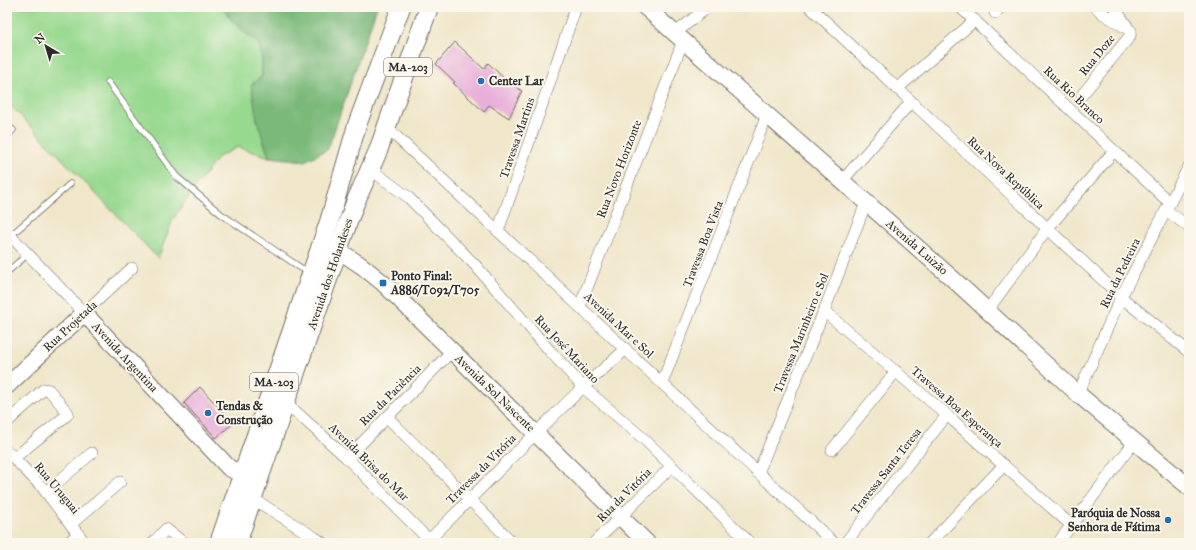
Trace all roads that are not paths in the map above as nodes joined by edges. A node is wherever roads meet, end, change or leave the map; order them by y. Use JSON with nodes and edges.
{"nodes":[{"id":1,"x":401,"y":7,"type":"edge"},
{"id":2,"x":429,"y":7,"type":"edge"},
{"id":3,"x":576,"y":7,"type":"edge"},
{"id":4,"x":645,"y":7,"type":"edge"},
{"id":5,"x":708,"y":7,"type":"edge"},
{"id":6,"x":810,"y":7,"type":"edge"},
{"id":7,"x":960,"y":7,"type":"edge"},
{"id":8,"x":1114,"y":7,"type":"edge"},
{"id":9,"x":1101,"y":9,"type":"edge"},
{"id":10,"x":975,"y":20,"type":"junction"},
{"id":11,"x":1131,"y":31,"type":"junction"},
{"id":12,"x":678,"y":38,"type":"junction"},
{"id":13,"x":108,"y":82,"type":"dead end"},
{"id":14,"x":897,"y":89,"type":"junction"},
{"id":15,"x":1082,"y":95,"type":"dead end"},
{"id":16,"x":911,"y":102,"type":"junction"},
{"id":17,"x":767,"y":115,"type":"junction"},
{"id":18,"x":386,"y":127,"type":"junction"},
{"id":19,"x":13,"y":130,"type":"dead end"},
{"id":20,"x":7,"y":136,"type":"edge"},
{"id":21,"x":1114,"y":151,"type":"junction"},
{"id":22,"x":1189,"y":166,"type":"edge"},
{"id":23,"x":370,"y":169,"type":"junction"},
{"id":24,"x":842,"y":181,"type":"junction"},
{"id":25,"x":70,"y":184,"type":"dead end"},
{"id":26,"x":866,"y":202,"type":"junction"},
{"id":27,"x":1168,"y":206,"type":"junction"},
{"id":28,"x":1189,"y":227,"type":"edge"},
{"id":29,"x":1047,"y":229,"type":"junction"},
{"id":30,"x":498,"y":231,"type":"junction"},
{"id":31,"x":9,"y":234,"type":"edge"},
{"id":32,"x":338,"y":250,"type":"junction"},
{"id":33,"x":28,"y":254,"type":"junction"},
{"id":34,"x":132,"y":268,"type":"dead end"},
{"id":35,"x":312,"y":271,"type":"junction"},
{"id":36,"x":7,"y":272,"type":"edge"},
{"id":37,"x":1121,"y":297,"type":"junction"},
{"id":38,"x":580,"y":306,"type":"junction"},
{"id":39,"x":824,"y":311,"type":"junction"},
{"id":40,"x":986,"y":311,"type":"junction"},
{"id":41,"x":84,"y":313,"type":"junction"},
{"id":42,"x":626,"y":348,"type":"junction"},
{"id":43,"x":452,"y":351,"type":"junction"},
{"id":44,"x":1189,"y":352,"type":"edge"},
{"id":45,"x":896,"y":371,"type":"junction"},
{"id":46,"x":662,"y":383,"type":"junction"},
{"id":47,"x":7,"y":386,"type":"edge"},
{"id":48,"x":583,"y":387,"type":"junction"},
{"id":49,"x":1078,"y":394,"type":"junction"},
{"id":50,"x":285,"y":402,"type":"junction"},
{"id":51,"x":947,"y":415,"type":"junction"},
{"id":52,"x":387,"y":417,"type":"junction"},
{"id":53,"x":7,"y":422,"type":"edge"},
{"id":54,"x":536,"y":433,"type":"junction"},
{"id":55,"x":1134,"y":442,"type":"junction"},
{"id":56,"x":832,"y":450,"type":"dead end"},
{"id":57,"x":92,"y":453,"type":"dead end"},
{"id":58,"x":11,"y":454,"type":"edge"},
{"id":59,"x":347,"y":458,"type":"junction"},
{"id":60,"x":245,"y":465,"type":"junction"},
{"id":61,"x":672,"y":466,"type":"junction"},
{"id":62,"x":1004,"y":466,"type":"junction"},
{"id":63,"x":758,"y":473,"type":"junction"},
{"id":64,"x":120,"y":482,"type":"dead end"},
{"id":65,"x":1189,"y":487,"type":"edge"},
{"id":66,"x":46,"y":492,"type":"junction"},
{"id":67,"x":252,"y":498,"type":"junction"},
{"id":68,"x":470,"y":499,"type":"junction"},
{"id":69,"x":620,"y":517,"type":"junction"},
{"id":70,"x":70,"y":524,"type":"junction"},
{"id":71,"x":1071,"y":525,"type":"junction"},
{"id":72,"x":78,"y":534,"type":"junction"},
{"id":73,"x":429,"y":542,"type":"edge"},
{"id":74,"x":68,"y":543,"type":"edge"},
{"id":75,"x":85,"y":543,"type":"edge"},
{"id":76,"x":153,"y":543,"type":"edge"},
{"id":77,"x":184,"y":543,"type":"edge"},
{"id":78,"x":219,"y":543,"type":"edge"},
{"id":79,"x":237,"y":543,"type":"edge"},
{"id":80,"x":322,"y":543,"type":"edge"},
{"id":81,"x":513,"y":543,"type":"edge"},
{"id":82,"x":594,"y":543,"type":"edge"},
{"id":83,"x":647,"y":543,"type":"edge"},
{"id":84,"x":749,"y":543,"type":"edge"},
{"id":85,"x":834,"y":543,"type":"edge"},
{"id":86,"x":845,"y":543,"type":"edge"},
{"id":87,"x":930,"y":543,"type":"edge"},
{"id":88,"x":1058,"y":543,"type":"edge"}],
"edges":[{"from":1,"to":35,"type":"main road","name":"Avenida dos Holandeses","number":"MA-203"},
{"from":2,"to":18,"type":"main road","name":"Avenida dos Holandeses","number":"MA-203"},
{"from":3,"to":30,"type":"street","name":"Travessa Martins"},
{"from":4,"to":12,"type":"street","name":"Avenida Luizão"},
{"from":5,"to":12,"type":"street"},
{"from":6,"to":14,"type":"street","name":"Rua Nova República"},
{"from":7,"to":10,"type":"street","name":"Rua Rio Branco"},
{"from":8,"to":11,"type":"street"},
{"from":9,"to":11,"type":"street"},
{"from":10,"to":14,"type":"street"},
{"from":10,"to":21,"type":"street","name":"Rua Rio Branco"},
{"from":11,"to":15,"type":"street","name":"Rua Doze"},
{"from":12,"to":17,"type":"street","name":"Avenida Luizão"},
{"from":12,"to":38,"type":"street","name":"Rua Novo Horizonte"},
{"from":13,"to":35,"type":"lane"},
{"from":14,"to":16,"type":"street","name":"Rua Nova República"},
{"from":16,"to":24,"type":"street"},
{"from":16,"to":29,"type":"street","name":"Rua Nova República"},
{"from":17,"to":24,"type":"street","name":"Avenida Luizão"},
{"from":17,"to":46,"type":"street","name":"Travessa Boa Vista"},
{"from":18,"to":23,"type":"main road","name":"Avenida dos Holandeses","number":"MA-203"},
{"from":18,"to":30,"type":"street","name":"Avenida Mar e Sol"},
{"from":19,"to":20,"type":"lane"},
{"from":21,"to":27,"type":"street","name":"Rua Rio Branco"},
{"from":21,"to":29,"type":"street"},
{"from":22,"to":27,"type":"street","name":"Rua da Pedreira"},
{"from":23,"to":32,"type":"main road","name":"Avenida dos Holandeses","number":"MA-203"},
{"from":23,"to":48,"type":"street","name":"Rua José Mariano"},
{"from":24,"to":26,"type":"street","name":"Avenida Luizão"},
{"from":25,"to":31,"type":"lane"},
{"from":26,"to":39,"type":"street","name":"Travessa Marinheiro e Sol"},
{"from":26,"to":40,"type":"street","name":"Avenida Luizão"},
{"from":27,"to":28,"type":"street","name":"Rua Rio Branco"},
{"from":27,"to":37,"type":"street","name":"Rua da Pedreira"},
{"from":29,"to":37,"type":"street","name":"Rua Nova República"},
{"from":29,"to":40,"type":"street"},
{"from":30,"to":38,"type":"street","name":"Avenida Mar e Sol"},
{"from":31,"to":33,"type":"street","name":"Avenida Argentina"},
{"from":32,"to":43,"type":"street","name":"Avenida Sol Nascente"},
{"from":32,"to":50,"type":"main road","name":"Avenida dos Holandeses","number":"MA-203"},
{"from":33,"to":36,"type":"lane"},
{"from":33,"to":41,"type":"street","name":"Avenida Argentina"},
{"from":34,"to":41,"type":"street","name":"Rua Projetada"},
{"from":35,"to":60,"type":"main road","name":"Avenida dos Holandeses","number":"MA-203"},
{"from":37,"to":44,"type":"street","name":"Rua Nova República"},
{"from":37,"to":49,"type":"street","name":"Rua da Pedreira"},
{"from":38,"to":42,"type":"street","name":"Avenida Mar e Sol"},
{"from":39,"to":45,"type":"street","name":"Travessa Boa Esperança"},
{"from":39,"to":63,"type":"street","name":"Travessa Marinheiro e Sol"},
{"from":40,"to":49,"type":"street","name":"Avenida Luizão"},
{"from":41,"to":47,"type":"street","name":"Rua Projetada"},
{"from":41,"to":60,"type":"street","name":"Avenida Argentina"},
{"from":42,"to":46,"type":"street","name":"Avenida Mar e Sol"},
{"from":42,"to":48,"type":"street","name":"Travessa da Vitória"},
{"from":43,"to":52,"type":"street","name":"Rua da Paciência"},
{"from":43,"to":54,"type":"street","name":"Avenida Sol Nascente"},
{"from":45,"to":51,"type":"street","name":"Travessa Boa Esperança"},
{"from":45,"to":56,"type":"street"},
{"from":46,"to":63,"type":"street","name":"Avenida Mar e Sol"},
{"from":48,"to":54,"type":"street","name":"Travessa da Vitória"},
{"from":48,"to":61,"type":"street","name":"Rua José Mariano"},
{"from":49,"to":55,"type":"street","name":"Avenida Luizão"},
{"from":50,"to":59,"type":"street","name":"Avenida Brisa do Mar"},
{"from":50,"to":67,"type":"main road","name":"Avenida dos Holandeses","number":"MA-203"},
{"from":51,"to":62,"type":"street","name":"Travessa Boa Esperança"},
{"from":51,"to":86,"type":"street","name":"Travessa Santa Teresa"},
{"from":52,"to":59,"type":"street","name":"Rua da Paciência"},
{"from":52,"to":68,"type":"street"},
{"from":53,"to":58,"type":"street"},
{"from":54,"to":68,"type":"street","name":"Travessa da Vitória"},
{"from":54,"to":69,"type":"street","name":"Avenida Sol Nascente"},
{"from":55,"to":65,"type":"street","name":"Avenida Luizão"},
{"from":55,"to":71,"type":"street"},
{"from":57,"to":66,"type":"street"},
{"from":58,"to":66,"type":"street","name":"Rua Uruguai"},
{"from":59,"to":73,"type":"street","name":"Avenida Brisa do Mar"},
{"from":60,"to":78,"type":"main road","name":"Avenida dos Holandeses","number":"MA-203"},
{"from":61,"to":69,"type":"street","name":"Rua da Vitória"},
{"from":61,"to":84,"type":"street","name":"Rua José Mariano"},
{"from":62,"to":71,"type":"street","name":"Travessa Boa Esperança"},
{"from":62,"to":87,"type":"street"},
{"from":63,"to":85,"type":"street","name":"Avenida Mar e Sol"},
{"from":64,"to":70,"type":"street"},
{"from":66,"to":70,"type":"street","name":"Rua Uruguai"},
{"from":67,"to":79,"type":"main road","name":"Avenida dos Holandeses","number":"MA-203"},
{"from":67,"to":80,"type":"street"},
{"from":68,"to":73,"type":"street","name":"Travessa da Vitória"},
{"from":68,"to":81,"type":"street"},
{"from":69,"to":82,"type":"street","name":"Rua da Vitória"},
{"from":69,"to":83,"type":"street","name":"Avenida Sol Nascente"},
{"from":70,"to":72,"type":"street","name":"Rua Uruguai"},
{"from":71,"to":88,"type":"street"},
{"from":72,"to":74,"type":"street"},
{"from":72,"to":75,"type":"street","name":"Rua Uruguai"},
{"from":76,"to":77,"type":"street"}]}
